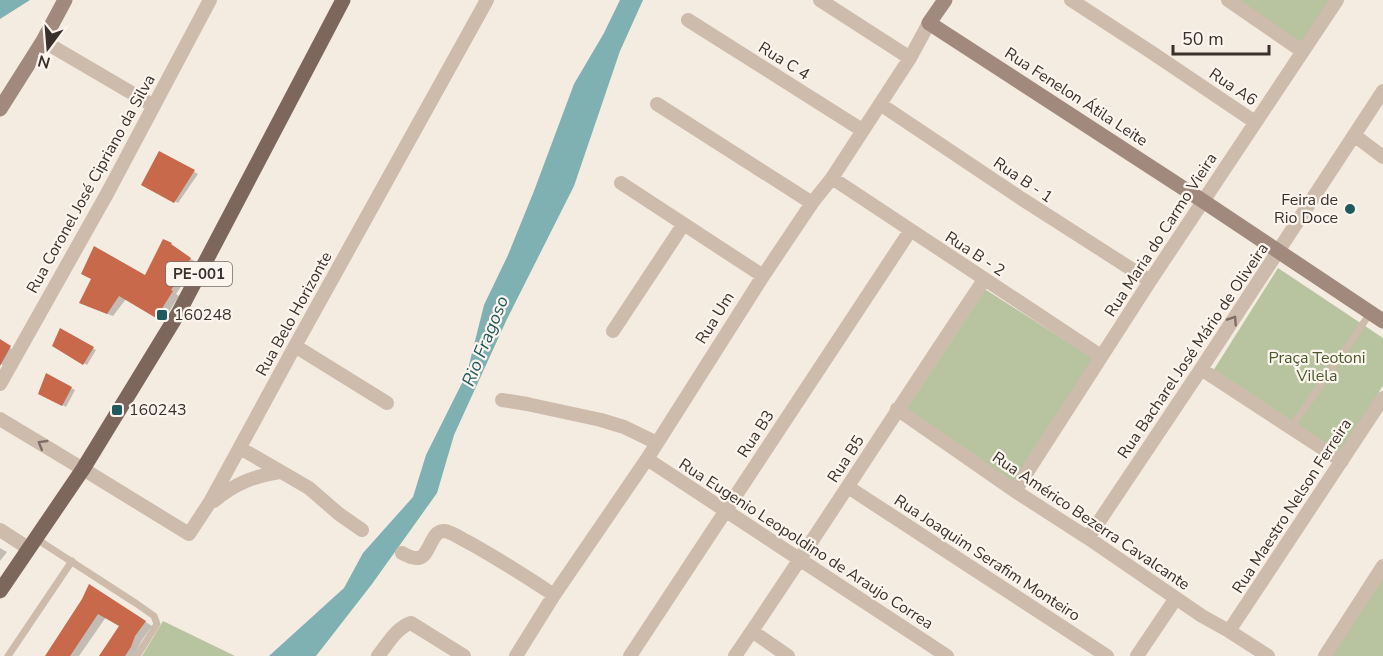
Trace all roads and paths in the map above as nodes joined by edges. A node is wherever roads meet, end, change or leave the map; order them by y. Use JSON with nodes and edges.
{"nodes":[{"id":1,"x":65,"y":0,"type":"edge"},
{"id":2,"x":210,"y":0,"type":"edge"},
{"id":3,"x":344,"y":0,"type":"edge"},
{"id":4,"x":487,"y":0,"type":"edge"},
{"id":5,"x":820,"y":0,"type":"edge"},
{"id":6,"x":945,"y":0,"type":"edge"},
{"id":7,"x":1071,"y":0,"type":"edge"},
{"id":8,"x":1228,"y":0,"type":"edge"},
{"id":9,"x":1337,"y":0,"type":"edge"},
{"id":10,"x":688,"y":20,"type":"dead end"},
{"id":11,"x":929,"y":24,"type":"junction"},
{"id":12,"x":43,"y":41,"type":"junction"},
{"id":13,"x":1302,"y":51,"type":"junction"},
{"id":14,"x":910,"y":58,"type":"junction"},
{"id":15,"x":1383,"y":91,"type":"edge"},
{"id":16,"x":657,"y":104,"type":"dead end"},
{"id":17,"x":880,"y":104,"type":"junction"},
{"id":18,"x":154,"y":106,"type":"junction"},
{"id":19,"x":0,"y":109,"type":"edge"},
{"id":20,"x":1255,"y":122,"type":"junction"},
{"id":21,"x":862,"y":130,"type":"junction"},
{"id":22,"x":1354,"y":135,"type":"junction"},
{"id":23,"x":1383,"y":157,"type":"edge"},
{"id":24,"x":832,"y":178,"type":"junction"},
{"id":25,"x":621,"y":183,"type":"dead end"},
{"id":26,"x":1203,"y":201,"type":"junction"},
{"id":27,"x":812,"y":203,"type":"junction"},
{"id":28,"x":683,"y":225,"type":"junction"},
{"id":29,"x":910,"y":231,"type":"junction"},
{"id":30,"x":1279,"y":252,"type":"junction"},
{"id":31,"x":763,"y":276,"type":"junction"},
{"id":32,"x":984,"y":280,"type":"junction"},
{"id":33,"x":1150,"y":281,"type":"junction"},
{"id":34,"x":1377,"y":316,"type":"edge"},
{"id":35,"x":613,"y":331,"type":"dead end"},
{"id":36,"x":295,"y":346,"type":"junction"},
{"id":37,"x":1101,"y":356,"type":"junction"},
{"id":38,"x":1201,"y":369,"type":"junction"},
{"id":39,"x":0,"y":384,"type":"edge"},
{"id":40,"x":1383,"y":398,"type":"edge"},
{"id":41,"x":502,"y":400,"type":"dead end"},
{"id":42,"x":387,"y":403,"type":"dead end"},
{"id":43,"x":897,"y":409,"type":"junction"},
{"id":44,"x":0,"y":419,"type":"edge"},
{"id":45,"x":1291,"y":428,"type":"junction"},
{"id":46,"x":657,"y":443,"type":"junction"},
{"id":47,"x":240,"y":448,"type":"junction"},
{"id":48,"x":647,"y":459,"type":"junction"},
{"id":49,"x":1342,"y":461,"type":"junction"},
{"id":50,"x":83,"y":469,"type":"junction"},
{"id":51,"x":280,"y":472,"type":"junction"},
{"id":52,"x":848,"y":487,"type":"junction"},
{"id":53,"x":1015,"y":491,"type":"junction"},
{"id":54,"x":726,"y":510,"type":"junction"},
{"id":55,"x":205,"y":511,"type":"junction"},
{"id":56,"x":0,"y":530,"type":"edge"},
{"id":57,"x":362,"y":530,"type":"dead end"},
{"id":58,"x":1088,"y":538,"type":"junction"},
{"id":59,"x":32,"y":543,"type":"junction"},
{"id":60,"x":402,"y":553,"type":"dead end"},
{"id":61,"x":799,"y":559,"type":"junction"},
{"id":62,"x":72,"y":561,"type":"junction"},
{"id":63,"x":1383,"y":566,"type":"edge"},
{"id":64,"x":0,"y":591,"type":"edge"},
{"id":65,"x":554,"y":595,"type":"junction"},
{"id":66,"x":1176,"y":598,"type":"junction"},
{"id":67,"x":752,"y":631,"type":"junction"},
{"id":68,"x":1229,"y":631,"type":"junction"},
{"id":69,"x":8,"y":656,"type":"edge"},
{"id":70,"x":136,"y":656,"type":"edge"},
{"id":71,"x":378,"y":656,"type":"edge"},
{"id":72,"x":464,"y":656,"type":"edge"},
{"id":73,"x":516,"y":656,"type":"edge"},
{"id":74,"x":630,"y":656,"type":"edge"},
{"id":75,"x":735,"y":656,"type":"edge"},
{"id":76,"x":788,"y":656,"type":"edge"},
{"id":77,"x":947,"y":656,"type":"edge"},
{"id":78,"x":1107,"y":656,"type":"edge"},
{"id":79,"x":1137,"y":656,"type":"edge"},
{"id":80,"x":1268,"y":656,"type":"edge"},
{"id":81,"x":1325,"y":656,"type":"edge"}],
"edges":[{"from":1,"to":12,"type":"street"},
{"from":2,"to":18,"type":"street","name":"Rua Coronel José Cipriano da Silva"},
{"from":3,"to":50,"type":"main road","number":"PE-001"},
{"from":4,"to":36,"type":"street","name":"Rua Belo Horizonte"},
{"from":5,"to":14,"type":"street"},
{"from":6,"to":11,"type":"street","name":"Rua Um"},
{"from":7,"to":20,"type":"street","name":"Rua A6"},
{"from":8,"to":13,"type":"street"},
{"from":9,"to":13,"type":"street","name":"Rua Maria do Carmo Vieira"},
{"from":10,"to":21,"type":"street","name":"Rua C 4"},
{"from":11,"to":14,"type":"street","name":"Rua Um"},
{"from":11,"to":26,"type":"street","name":"Rua Fenelon Átila Leite"},
{"from":12,"to":18,"type":"street"},
{"from":12,"to":19,"type":"street"},
{"from":13,"to":20,"type":"street","name":"Rua Maria do Carmo Vieira"},
{"from":14,"to":17,"type":"street","name":"Rua Um"},
{"from":15,"to":22,"type":"street","name":"Rua Bacharel José Mário de Oliveira"},
{"from":16,"to":27,"type":"street"},
{"from":17,"to":21,"type":"street","name":"Rua Um"},
{"from":17,"to":33,"type":"street","name":"Rua B - 1"},
{"from":18,"to":39,"type":"street","name":"Rua Coronel José Cipriano da Silva"},
{"from":20,"to":26,"type":"street","name":"Rua Maria do Carmo Vieira"},
{"from":21,"to":24,"type":"street","name":"Rua Um"},
{"from":22,"to":23,"type":"street"},
{"from":22,"to":30,"type":"street","name":"Rua Bacharel José Mário de Oliveira"},
{"from":24,"to":27,"type":"street","name":"Rua Um"},
{"from":24,"to":29,"type":"street","name":"Rua B - 2"},
{"from":25,"to":28,"type":"street"},
{"from":26,"to":30,"type":"street","name":"Rua Fenelon Átila Leite"},
{"from":26,"to":33,"type":"street","name":"Rua Maria do Carmo Vieira"},
{"from":27,"to":31,"type":"street","name":"Rua Um"},
{"from":28,"to":31,"type":"street"},
{"from":28,"to":35,"type":"street"},
{"from":29,"to":32,"type":"street","name":"Rua B - 2"},
{"from":29,"to":54,"type":"street","name":"Rua B3"},
{"from":30,"to":34,"type":"street","name":"Rua Fenelon Átila Leite"},
{"from":38,"to":30,"type":"street","name":"Rua Bacharel José Mário de Oliveira","one_way":true},
{"from":31,"to":46,"type":"street","name":"Rua Um"},
{"from":32,"to":37,"type":"street","name":"Rua B - 2"},
{"from":32,"to":43,"type":"street","name":"Rua B5"},
{"from":33,"to":37,"type":"street","name":"Rua Maria do Carmo Vieira"},
{"from":34,"to":45,"type":"lane"},
{"from":36,"to":42,"type":"street"},
{"from":36,"to":47,"type":"street","name":"Rua Belo Horizonte"},
{"from":37,"to":53,"type":"street","name":"Rua Maria do Carmo Vieira"},
{"from":38,"to":45,"type":"street"},
{"from":38,"to":58,"type":"street","name":"Rua Bacharel José Mário de Oliveira"},
{"from":40,"to":49,"type":"street","name":"Rua Maestro Nelson Ferreira"},
{"from":41,"to":46,"type":"street"},
{"from":43,"to":52,"type":"street","name":"Rua B5"},
{"from":43,"to":53,"type":"street","name":"Rua Américo Bezerra Cavalcante"},
{"from":50,"to":44,"type":"street","one_way":true},
{"from":45,"to":49,"type":"street"},
{"from":46,"to":48,"type":"street","name":"Rua Um"},
{"from":47,"to":51,"type":"street"},
{"from":47,"to":55,"type":"street","name":"Rua Belo Horizonte"},
{"from":48,"to":54,"type":"street","name":"Rua Eugenio Leopoldino de Araujo Correa"},
{"from":48,"to":65,"type":"street","name":"Rua Um"},
{"from":49,"to":68,"type":"street","name":"Rua Maestro Nelson Ferreira"},
{"from":50,"to":55,"type":"street","name":"Rua Belo Horizonte"},
{"from":50,"to":59,"type":"main road","number":"PE-001"},
{"from":51,"to":55,"type":"street"},
{"from":51,"to":57,"type":"street"},
{"from":52,"to":61,"type":"street","name":"Rua B5"},
{"from":52,"to":78,"type":"street","name":"Rua Joaquim Serafim Monteiro"},
{"from":53,"to":58,"type":"street","name":"Rua Américo Bezerra Cavalcante"},
{"from":54,"to":61,"type":"street","name":"Rua Eugenio Leopoldino de Araujo Correa"},
{"from":54,"to":74,"type":"street","name":"Rua B3"},
{"from":56,"to":59,"type":"street"},
{"from":58,"to":66,"type":"street","name":"Rua Américo Bezerra Cavalcante"},
{"from":59,"to":62,"type":"lane"},
{"from":59,"to":64,"type":"main road","number":"PE-001"},
{"from":60,"to":65,"type":"street"},
{"from":61,"to":67,"type":"street","name":"Rua B5"},
{"from":61,"to":77,"type":"street","name":"Rua Eugenio Leopoldino de Araujo Correa"},
{"from":62,"to":69,"type":"lane"},
{"from":62,"to":70,"type":"lane"},
{"from":63,"to":81,"type":"street"},
{"from":65,"to":73,"type":"street","name":"Rua Um"},
{"from":66,"to":68,"type":"street","name":"Rua Américo Bezerra Cavalcante"},
{"from":66,"to":79,"type":"street"},
{"from":67,"to":75,"type":"street","name":"Rua B5"},
{"from":67,"to":76,"type":"street"},
{"from":68,"to":80,"type":"street","name":"Rua Américo Bezerra Cavalcante"},
{"from":71,"to":72,"type":"street"}]}
